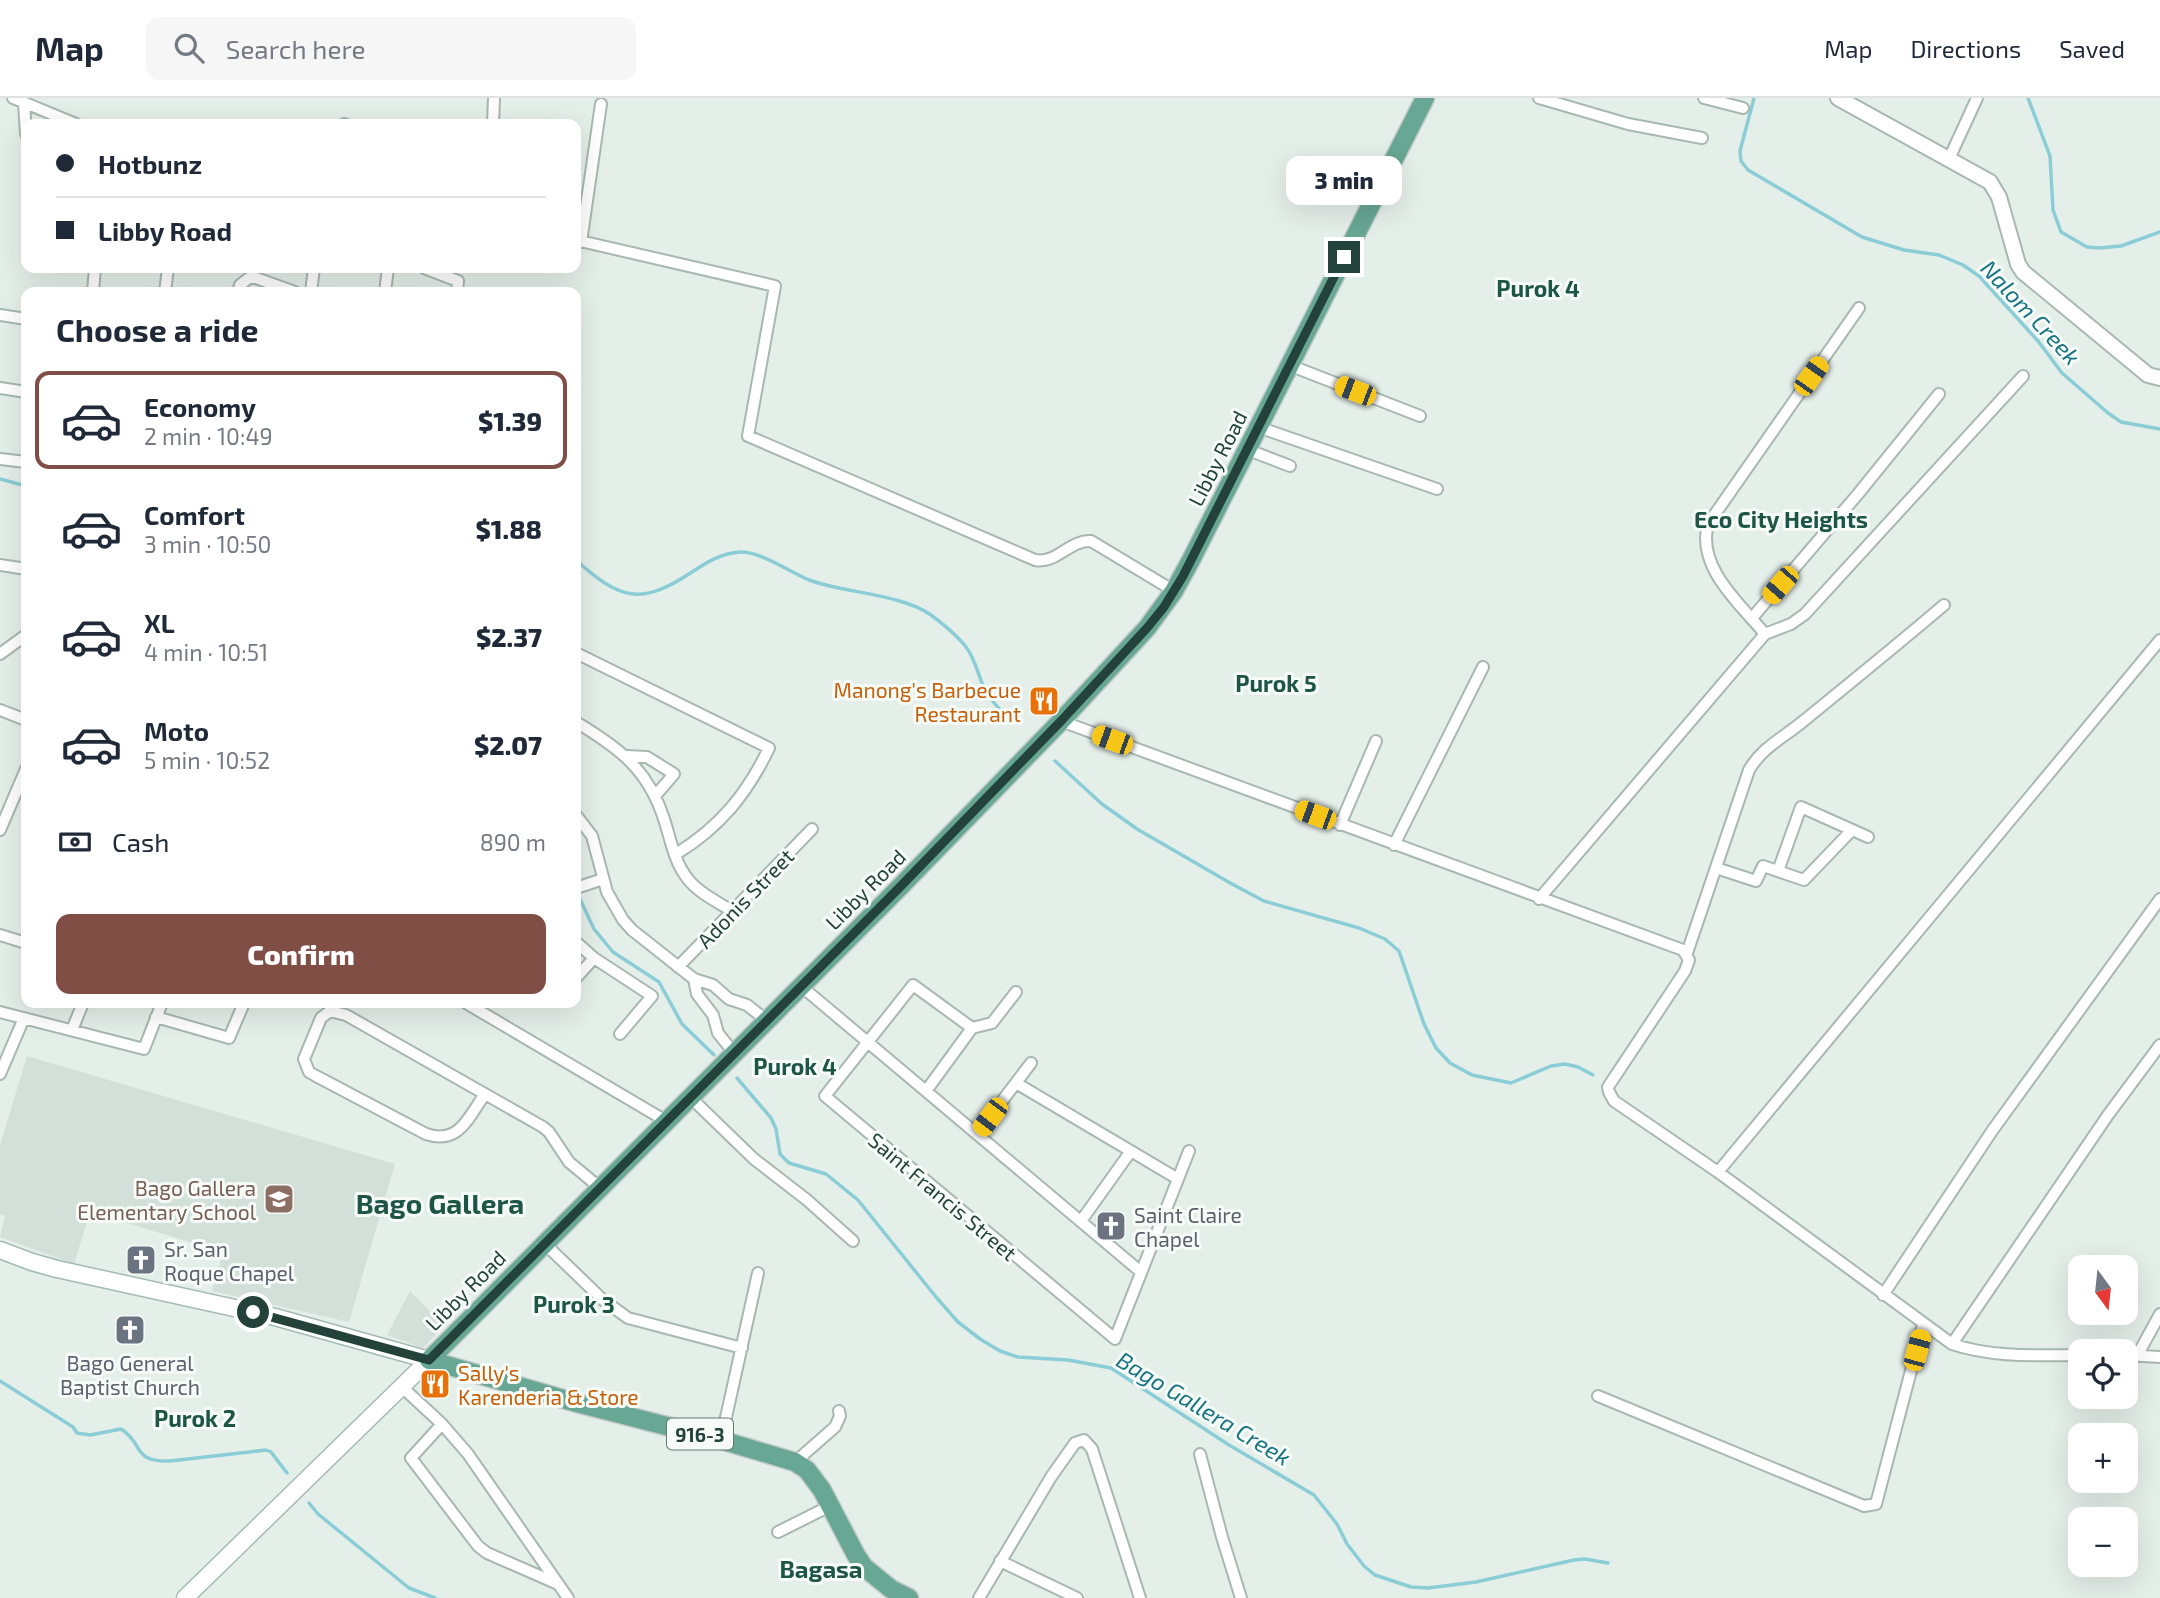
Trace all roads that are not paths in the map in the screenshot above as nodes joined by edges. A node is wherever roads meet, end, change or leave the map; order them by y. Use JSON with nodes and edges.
{"nodes":[{"id":1,"x":494,"y":98,"type":"edge"},
{"id":2,"x":1425,"y":98,"type":"edge"},
{"id":3,"x":1539,"y":98,"type":"edge"},
{"id":4,"x":1704,"y":98,"type":"edge"},
{"id":5,"x":1838,"y":98,"type":"edge"},
{"id":6,"x":1976,"y":98,"type":"edge"},
{"id":7,"x":18,"y":100,"type":"edge"},
{"id":8,"x":601,"y":104,"type":"dead end"},
{"id":9,"x":1743,"y":108,"type":"dead end"},
{"id":10,"x":22,"y":119,"type":"edge"},
{"id":11,"x":64,"y":119,"type":"edge"},
{"id":12,"x":493,"y":119,"type":"edge"},
{"id":13,"x":1702,"y":138,"type":"dead end"},
{"id":14,"x":1950,"y":159,"type":"junction"},
{"id":15,"x":581,"y":223,"type":"edge"},
{"id":16,"x":581,"y":242,"type":"edge"},
{"id":17,"x":433,"y":273,"type":"edge"},
{"id":18,"x":240,"y":287,"type":"edge"},
{"id":19,"x":281,"y":287,"type":"edge"},
{"id":20,"x":457,"y":287,"type":"edge"},
{"id":21,"x":1859,"y":308,"type":"dead end"},
{"id":22,"x":0,"y":315,"type":"edge"},
{"id":23,"x":21,"y":318,"type":"edge"},
{"id":24,"x":1289,"y":365,"type":"junction"},
{"id":25,"x":2023,"y":376,"type":"dead end"},
{"id":26,"x":2160,"y":378,"type":"edge"},
{"id":27,"x":0,"y":388,"type":"edge"},
{"id":28,"x":21,"y":391,"type":"edge"},
{"id":29,"x":1939,"y":394,"type":"dead end"},
{"id":30,"x":1420,"y":416,"type":"dead end"},
{"id":31,"x":1258,"y":427,"type":"junction"},
{"id":32,"x":1246,"y":449,"type":"junction"},
{"id":33,"x":0,"y":458,"type":"edge"},
{"id":34,"x":21,"y":461,"type":"edge"},
{"id":35,"x":1290,"y":466,"type":"dead end"},
{"id":36,"x":1437,"y":489,"type":"dead end"},
{"id":37,"x":0,"y":565,"type":"edge"},
{"id":38,"x":21,"y":568,"type":"edge"},
{"id":39,"x":1174,"y":591,"type":"junction"},
{"id":40,"x":1944,"y":605,"type":"dead end"},
{"id":41,"x":1752,"y":618,"type":"junction"},
{"id":42,"x":1765,"y":634,"type":"junction"},
{"id":43,"x":21,"y":639,"type":"edge"},
{"id":44,"x":2160,"y":640,"type":"edge"},
{"id":45,"x":0,"y":654,"type":"edge"},
{"id":46,"x":581,"y":655,"type":"edge"},
{"id":47,"x":1483,"y":667,"type":"dead end"},
{"id":48,"x":0,"y":710,"type":"edge"},
{"id":49,"x":21,"y":718,"type":"edge"},
{"id":50,"x":1061,"y":721,"type":"junction"},
{"id":51,"x":581,"y":725,"type":"edge"},
{"id":52,"x":1376,"y":741,"type":"dead end"},
{"id":53,"x":627,"y":756,"type":"junction"},
{"id":54,"x":21,"y":781,"type":"edge"},
{"id":55,"x":655,"y":796,"type":"junction"},
{"id":56,"x":581,"y":821,"type":"edge"},
{"id":57,"x":1340,"y":825,"type":"junction"},
{"id":58,"x":812,"y":829,"type":"dead end"},
{"id":59,"x":0,"y":830,"type":"edge"},
{"id":60,"x":1852,"y":830,"type":"junction"},
{"id":61,"x":1868,"y":837,"type":"dead end"},
{"id":62,"x":1394,"y":845,"type":"junction"},
{"id":63,"x":676,"y":854,"type":"junction"},
{"id":64,"x":1716,"y":868,"type":"junction"},
{"id":65,"x":1778,"y":871,"type":"junction"},
{"id":66,"x":603,"y":879,"type":"junction"},
{"id":67,"x":581,"y":886,"type":"edge"},
{"id":68,"x":1539,"y":899,"type":"junction"},
{"id":69,"x":2160,"y":899,"type":"edge"},
{"id":70,"x":732,"y":911,"type":"junction"},
{"id":71,"x":0,"y":935,"type":"edge"},
{"id":72,"x":21,"y":941,"type":"edge"},
{"id":73,"x":581,"y":946,"type":"edge"},
{"id":74,"x":1687,"y":953,"type":"junction"},
{"id":75,"x":594,"y":958,"type":"junction"},
{"id":76,"x":678,"y":967,"type":"junction"},
{"id":77,"x":581,"y":972,"type":"edge"},
{"id":78,"x":694,"y":979,"type":"junction"},
{"id":79,"x":801,"y":986,"type":"junction"},
{"id":80,"x":1016,"y":992,"type":"dead end"},
{"id":81,"x":730,"y":999,"type":"junction"},
{"id":82,"x":81,"y":1008,"type":"edge"},
{"id":83,"x":160,"y":1008,"type":"edge"},
{"id":84,"x":242,"y":1008,"type":"edge"},
{"id":85,"x":474,"y":1008,"type":"edge"},
{"id":86,"x":0,"y":1012,"type":"edge"},
{"id":87,"x":713,"y":1015,"type":"junction"},
{"id":88,"x":156,"y":1017,"type":"junction"},
{"id":89,"x":24,"y":1018,"type":"junction"},
{"id":90,"x":766,"y":1020,"type":"junction"},
{"id":91,"x":972,"y":1028,"type":"junction"},
{"id":92,"x":72,"y":1030,"type":"junction"},
{"id":93,"x":620,"y":1034,"type":"dead end"},
{"id":94,"x":868,"y":1042,"type":"junction"},
{"id":95,"x":2160,"y":1045,"type":"edge"},
{"id":96,"x":734,"y":1053,"type":"junction"},
{"id":97,"x":1031,"y":1063,"type":"dead end"},
{"id":98,"x":0,"y":1073,"type":"edge"},
{"id":99,"x":1016,"y":1083,"type":"junction"},
{"id":100,"x":926,"y":1091,"type":"junction"},
{"id":101,"x":485,"y":1094,"type":"junction"},
{"id":102,"x":691,"y":1097,"type":"junction"},
{"id":103,"x":666,"y":1121,"type":"junction"},
{"id":104,"x":977,"y":1134,"type":"junction"},
{"id":105,"x":1131,"y":1151,"type":"junction"},
{"id":106,"x":1189,"y":1151,"type":"dead end"},
{"id":107,"x":1718,"y":1172,"type":"junction"},
{"id":108,"x":1178,"y":1179,"type":"junction"},
{"id":109,"x":599,"y":1187,"type":"junction"},
{"id":110,"x":1081,"y":1221,"type":"junction"},
{"id":111,"x":853,"y":1241,"type":"dead end"},
{"id":112,"x":544,"y":1243,"type":"junction"},
{"id":113,"x":0,"y":1250,"type":"edge"},
{"id":114,"x":1141,"y":1272,"type":"junction"},
{"id":115,"x":758,"y":1273,"type":"dead end"},
{"id":116,"x":1883,"y":1295,"type":"junction"},
{"id":117,"x":2160,"y":1314,"type":"edge"},
{"id":118,"x":1923,"y":1325,"type":"junction"},
{"id":119,"x":1952,"y":1345,"type":"junction"},
{"id":120,"x":2138,"y":1347,"type":"edge"},
{"id":121,"x":742,"y":1348,"type":"junction"},
{"id":122,"x":2068,"y":1355,"type":"edge"},
{"id":123,"x":2138,"y":1356,"type":"edge"},
{"id":124,"x":2160,"y":1357,"type":"edge"},
{"id":125,"x":429,"y":1360,"type":"junction"},
{"id":126,"x":402,"y":1387,"type":"junction"},
{"id":127,"x":1598,"y":1396,"type":"dead end"},
{"id":128,"x":839,"y":1411,"type":"dead end"},
{"id":129,"x":442,"y":1424,"type":"junction"},
{"id":130,"x":721,"y":1440,"type":"junction"},
{"id":131,"x":1200,"y":1454,"type":"dead end"},
{"id":132,"x":795,"y":1462,"type":"junction"},
{"id":133,"x":830,"y":1506,"type":"junction"},
{"id":134,"x":778,"y":1532,"type":"dead end"},
{"id":135,"x":1000,"y":1561,"type":"junction"},
{"id":136,"x":558,"y":1584,"type":"junction"},
{"id":137,"x":185,"y":1598,"type":"edge"},
{"id":138,"x":568,"y":1598,"type":"edge"},
{"id":139,"x":909,"y":1598,"type":"edge"},
{"id":140,"x":979,"y":1598,"type":"edge"},
{"id":141,"x":1077,"y":1598,"type":"edge"},
{"id":142,"x":1140,"y":1598,"type":"edge"},
{"id":143,"x":1241,"y":1598,"type":"edge"}],
"edges":[{"from":1,"to":12,"type":"street"},
{"from":2,"to":24,"type":"main road","name":"Libby Road"},
{"from":3,"to":13,"type":"street"},
{"from":4,"to":9,"type":"street"},
{"from":5,"to":14,"type":"street"},
{"from":6,"to":14,"type":"street"},
{"from":7,"to":10,"type":"street"},
{"from":7,"to":11,"type":"street"},
{"from":8,"to":15,"type":"street"},
{"from":14,"to":26,"type":"street"},
{"from":16,"to":39,"type":"street"},
{"from":17,"to":20,"type":"street"},
{"from":18,"to":19,"type":"street"},
{"from":21,"to":41,"type":"street"},
{"from":22,"to":23,"type":"street"},
{"from":24,"to":30,"type":"street"},
{"from":24,"to":31,"type":"main road","name":"Libby Road"},
{"from":25,"to":42,"type":"street"},
{"from":27,"to":28,"type":"street"},
{"from":29,"to":41,"type":"street"},
{"from":31,"to":32,"type":"main road","name":"Libby Road"},
{"from":31,"to":36,"type":"street"},
{"from":32,"to":35,"type":"street"},
{"from":32,"to":39,"type":"main road","name":"Libby Road"},
{"from":33,"to":34,"type":"street"},
{"from":37,"to":38,"type":"street"},
{"from":39,"to":50,"type":"main road","name":"Libby Road"},
{"from":40,"to":64,"type":"street"},
{"from":41,"to":42,"type":"street"},
{"from":42,"to":68,"type":"street"},
{"from":43,"to":45,"type":"street"},
{"from":44,"to":107,"type":"street"},
{"from":46,"to":63,"type":"street"},
{"from":47,"to":62,"type":"street"},
{"from":48,"to":49,"type":"street"},
{"from":50,"to":57,"type":"street"},
{"from":50,"to":79,"type":"main road","name":"Libby Road"},
{"from":51,"to":53,"type":"street"},
{"from":52,"to":57,"type":"street"},
{"from":53,"to":55,"type":"street"},
{"from":53,"to":55,"type":"street"},
{"from":54,"to":59,"type":"street"},
{"from":55,"to":63,"type":"street"},
{"from":56,"to":66,"type":"street"},
{"from":57,"to":62,"type":"street"},
{"from":58,"to":70,"type":"street","name":"Adonis Street"},
{"from":60,"to":61,"type":"street"},
{"from":60,"to":65,"type":"street"},
{"from":60,"to":65,"type":"street"},
{"from":62,"to":68,"type":"street"},
{"from":63,"to":70,"type":"street"},
{"from":64,"to":65,"type":"street"},
{"from":64,"to":74,"type":"street"},
{"from":66,"to":67,"type":"street"},
{"from":66,"to":76,"type":"street"},
{"from":68,"to":74,"type":"street"},
{"from":69,"to":116,"type":"street"},
{"from":70,"to":76,"type":"street","name":"Adonis Street"},
{"from":71,"to":72,"type":"street"},
{"from":73,"to":75,"type":"street"},
{"from":74,"to":107,"type":"street"},
{"from":75,"to":77,"type":"street"},
{"from":75,"to":93,"type":"street"},
{"from":76,"to":78,"type":"street"},
{"from":78,"to":81,"type":"street"},
{"from":78,"to":87,"type":"street"},
{"from":79,"to":90,"type":"main road","name":"Libby Road"},
{"from":79,"to":94,"type":"street"},
{"from":80,"to":91,"type":"street"},
{"from":81,"to":87,"type":"street"},
{"from":81,"to":90,"type":"street"},
{"from":82,"to":92,"type":"street"},
{"from":83,"to":88,"type":"street"},
{"from":84,"to":88,"type":"street"},
{"from":85,"to":103,"type":"street"},
{"from":86,"to":89,"type":"street"},
{"from":87,"to":96,"type":"street"},
{"from":88,"to":92,"type":"street"},
{"from":89,"to":92,"type":"street"},
{"from":89,"to":98,"type":"street"},
{"from":90,"to":96,"type":"main road","name":"Libby Road"},
{"from":91,"to":94,"type":"street"},
{"from":91,"to":100,"type":"street"},
{"from":94,"to":100,"type":"street"},
{"from":94,"to":114,"type":"street","name":"Saint Francis Street"},
{"from":95,"to":119,"type":"street"},
{"from":96,"to":102,"type":"main road","name":"Libby Road"},
{"from":97,"to":99,"type":"street"},
{"from":99,"to":104,"type":"street"},
{"from":99,"to":105,"type":"street"},
{"from":100,"to":104,"type":"street"},
{"from":101,"to":101,"type":"street"},
{"from":101,"to":109,"type":"street"},
{"from":102,"to":103,"type":"main road","name":"Libby Road"},
{"from":102,"to":111,"type":"street"},
{"from":103,"to":109,"type":"main road","name":"Libby Road"},
{"from":104,"to":110,"type":"street"},
{"from":105,"to":108,"type":"street"},
{"from":105,"to":110,"type":"street"},
{"from":106,"to":108,"type":"street"},
{"from":107,"to":116,"type":"street"},
{"from":108,"to":114,"type":"street"},
{"from":109,"to":112,"type":"main road","name":"Libby Road"},
{"from":110,"to":114,"type":"street"},
{"from":112,"to":121,"type":"street"},
{"from":112,"to":125,"type":"main road","name":"Libby Road"},
{"from":113,"to":125,"type":"main road"},
{"from":115,"to":121,"type":"street"},
{"from":116,"to":118,"type":"street"},
{"from":117,"to":120,"type":"street"},
{"from":118,"to":119,"type":"street"},
{"from":118,"to":127,"type":"street"},
{"from":119,"to":122,"type":"street"},
{"from":121,"to":130,"type":"street"},
{"from":123,"to":124,"type":"street"},
{"from":125,"to":126,"type":"main road","name":"Libby Road"},
{"from":125,"to":130,"type":"main road","number":"916-3"},
{"from":126,"to":129,"type":"street"},
{"from":126,"to":137,"type":"main road","name":"Libby Road"},
{"from":128,"to":132,"type":"street"},
{"from":129,"to":136,"type":"street"},
{"from":129,"to":136,"type":"street"},
{"from":130,"to":132,"type":"main road","number":"916-3"},
{"from":131,"to":143,"type":"street"},
{"from":132,"to":133,"type":"main road","number":"916-3"},
{"from":133,"to":134,"type":"street"},
{"from":133,"to":139,"type":"main road","number":"916-3"},
{"from":135,"to":140,"type":"street"},
{"from":135,"to":141,"type":"street"},
{"from":135,"to":142,"type":"street"},
{"from":136,"to":138,"type":"street"}]}
